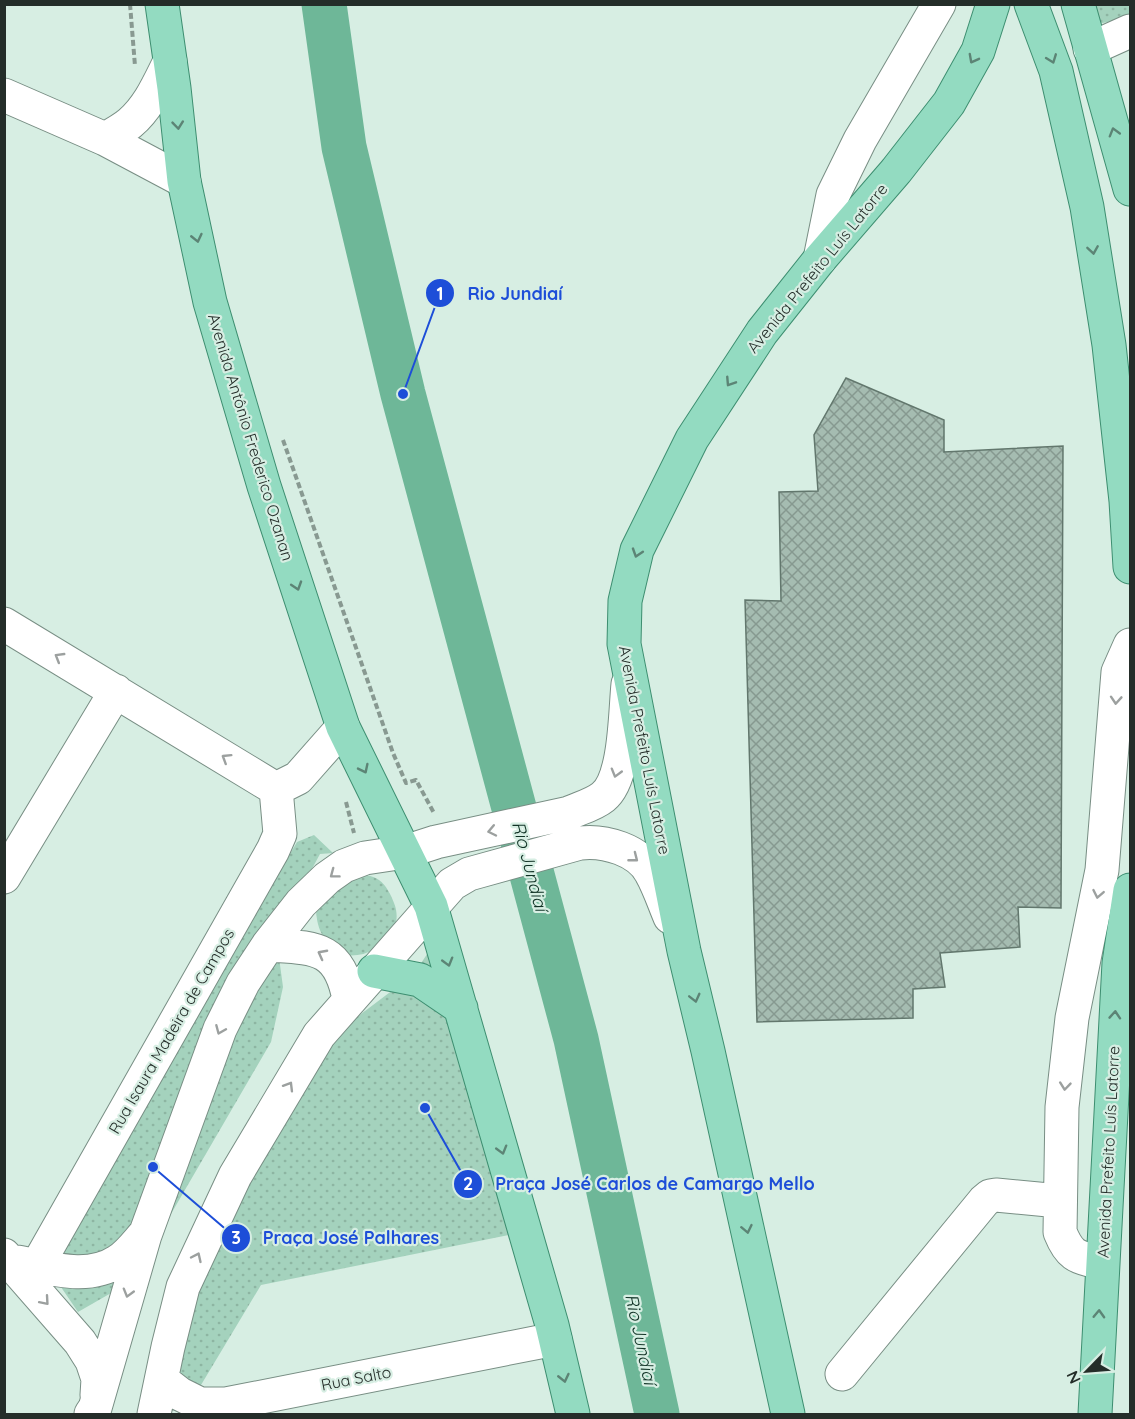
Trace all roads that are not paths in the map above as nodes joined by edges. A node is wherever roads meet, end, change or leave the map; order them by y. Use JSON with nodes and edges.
{"nodes":[{"id":1,"x":162,"y":4,"type":"edge"},
{"id":2,"x":939,"y":4,"type":"edge"},
{"id":3,"x":993,"y":4,"type":"edge"},
{"id":4,"x":1031,"y":4,"type":"edge"},
{"id":5,"x":1078,"y":4,"type":"edge"},
{"id":6,"x":1131,"y":31,"type":"edge"},
{"id":7,"x":1090,"y":49,"type":"junction"},
{"id":8,"x":170,"y":61,"type":"junction"},
{"id":9,"x":4,"y":95,"type":"edge"},
{"id":10,"x":105,"y":139,"type":"junction"},
{"id":11,"x":184,"y":181,"type":"junction"},
{"id":12,"x":1131,"y":189,"type":"edge"},
{"id":13,"x":820,"y":260,"type":"junction"},
{"id":14,"x":1131,"y":567,"type":"edge"},
{"id":15,"x":4,"y":624,"type":"edge"},
{"id":16,"x":1131,"y":645,"type":"edge"},
{"id":17,"x":629,"y":673,"type":"junction"},
{"id":18,"x":116,"y":691,"type":"junction"},
{"id":19,"x":343,"y":727,"type":"junction"},
{"id":20,"x":276,"y":789,"type":"junction"},
{"id":21,"x":405,"y":852,"type":"junction"},
{"id":22,"x":4,"y":877,"type":"edge"},
{"id":23,"x":432,"y":906,"type":"junction"},
{"id":24,"x":1129,"y":907,"type":"edge"},
{"id":25,"x":268,"y":945,"type":"junction"},
{"id":26,"x":684,"y":951,"type":"junction"},
{"id":27,"x":374,"y":971,"type":"junction"},
{"id":28,"x":349,"y":999,"type":"junction"},
{"id":29,"x":461,"y":1008,"type":"junction"},
{"id":30,"x":1059,"y":1201,"type":"junction"},
{"id":31,"x":145,"y":1235,"type":"junction"},
{"id":32,"x":17,"y":1261,"type":"edge"},
{"id":33,"x":1102,"y":1263,"type":"junction"},
{"id":34,"x":555,"y":1339,"type":"junction"},
{"id":35,"x":842,"y":1374,"type":"dead end"},
{"id":36,"x":162,"y":1380,"type":"junction"},
{"id":37,"x":93,"y":1411,"type":"edge"},
{"id":38,"x":154,"y":1414,"type":"edge"},
{"id":39,"x":573,"y":1414,"type":"edge"},
{"id":40,"x":788,"y":1414,"type":"edge"},
{"id":41,"x":1095,"y":1414,"type":"edge"}],
"edges":[{"from":1,"to":8,"type":"main road","name":"Avenida Antônio Frederico Ozanan"},
{"from":2,"to":13,"type":"street"},
{"from":3,"to":13,"type":"main road","name":"Avenida Prefeito Luís Latorre","one_way":true},
{"from":4,"to":14,"type":"main road","one_way":true},
{"from":5,"to":7,"type":"main road"},
{"from":6,"to":7,"type":"street"},
{"from":12,"to":7,"type":"main road","one_way":true},
{"from":8,"to":10,"type":"street"},
{"from":8,"to":11,"type":"main road","name":"Avenida Antônio Frederico Ozanan","one_way":true},
{"from":9,"to":10,"type":"street"},
{"from":10,"to":11,"type":"street"},
{"from":11,"to":19,"type":"main road","name":"Avenida Antônio Frederico Ozanan","one_way":true},
{"from":13,"to":17,"type":"main road","name":"Avenida Prefeito Luís Latorre","one_way":true},
{"from":18,"to":15,"type":"street","one_way":true},
{"from":16,"to":30,"type":"street","one_way":true},
{"from":17,"to":21,"type":"street","one_way":true},
{"from":17,"to":26,"type":"main road","name":"Avenida Prefeito Luís Latorre"},
{"from":20,"to":18,"type":"street","one_way":true},
{"from":18,"to":22,"type":"street"},
{"from":19,"to":20,"type":"street"},
{"from":19,"to":21,"type":"main road","name":"Avenida Antônio Frederico Ozanan","one_way":true},
{"from":20,"to":32,"type":"street","name":"Rua Isaura Madeira de Campos"},
{"from":21,"to":23,"type":"main road","name":"Avenida Antônio Frederico Ozanan"},
{"from":21,"to":25,"type":"street","one_way":true},
{"from":23,"to":26,"type":"street","one_way":true},
{"from":23,"to":27,"type":"street"},
{"from":23,"to":29,"type":"main road","one_way":true},
{"from":33,"to":24,"type":"main road","name":"Avenida Prefeito Luís Latorre","one_way":true},
{"from":28,"to":25,"type":"street","one_way":true},
{"from":25,"to":31,"type":"street","one_way":true},
{"from":26,"to":40,"type":"main road","name":"Avenida Prefeito Luís Latorre","one_way":true},
{"from":27,"to":28,"type":"street"},
{"from":27,"to":29,"type":"main road"},
{"from":36,"to":28,"type":"street","one_way":true},
{"from":29,"to":34,"type":"main road","one_way":true},
{"from":30,"to":33,"type":"street"},
{"from":30,"to":35,"type":"street"},
{"from":31,"to":32,"type":"street"},
{"from":31,"to":37,"type":"street","one_way":true},
{"from":32,"to":37,"type":"street","one_way":true},
{"from":41,"to":33,"type":"main road","name":"Avenida Prefeito Luís Latorre","one_way":true},
{"from":34,"to":36,"type":"street","name":"Rua Salto"},
{"from":34,"to":39,"type":"main road","one_way":true},
{"from":36,"to":38,"type":"street"}]}
